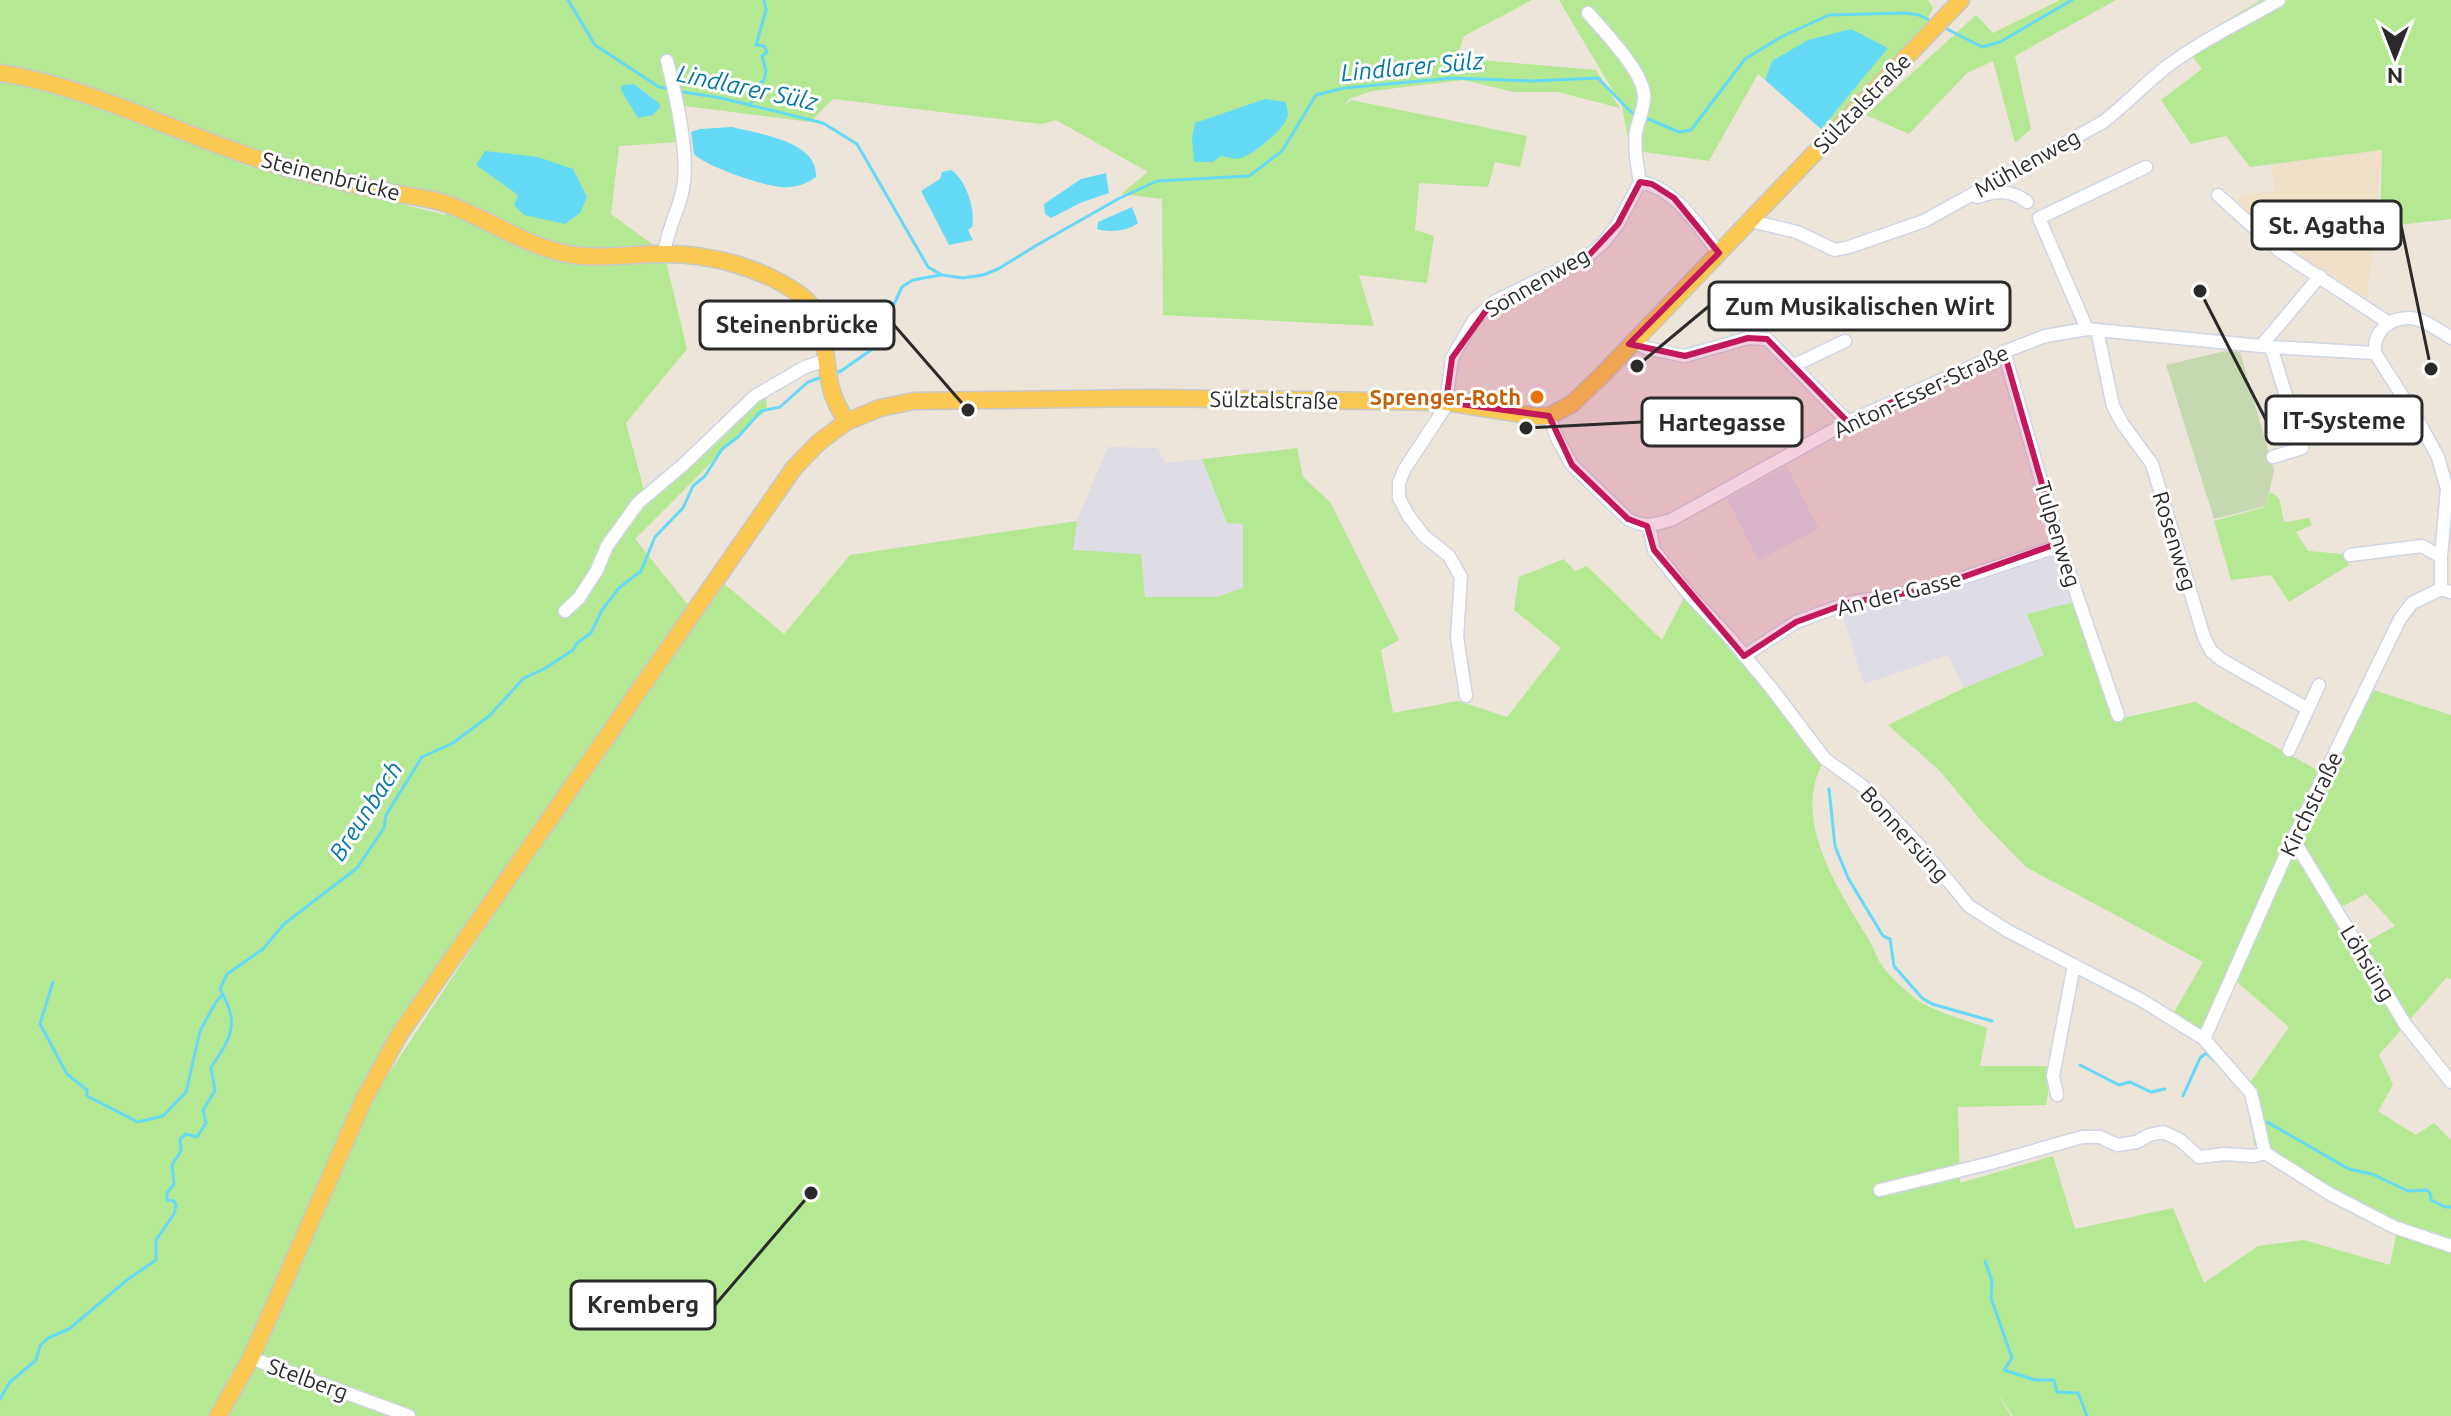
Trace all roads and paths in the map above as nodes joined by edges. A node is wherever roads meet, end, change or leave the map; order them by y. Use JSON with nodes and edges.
{"nodes":[{"id":1,"x":1961,"y":0,"type":"edge"},
{"id":2,"x":2279,"y":0,"type":"edge"},
{"id":3,"x":1588,"y":13,"type":"dead end"},
{"id":4,"x":667,"y":61,"type":"dead end"},
{"id":5,"x":0,"y":73,"type":"edge"},
{"id":6,"x":2146,"y":167,"type":"dead end"},
{"id":7,"x":1640,"y":182,"type":"junction"},
{"id":8,"x":2218,"y":195,"type":"dead end"},
{"id":9,"x":1965,"y":197,"type":"junction"},
{"id":10,"x":2027,"y":202,"type":"dead end"},
{"id":11,"x":1751,"y":221,"type":"junction"},
{"id":12,"x":664,"y":253,"type":"junction"},
{"id":13,"x":1719,"y":253,"type":"junction"},
{"id":14,"x":2320,"y":276,"type":"junction"},
{"id":15,"x":2389,"y":323,"type":"junction"},
{"id":16,"x":2092,"y":329,"type":"junction"},
{"id":17,"x":2451,"y":338,"type":"edge"},
{"id":18,"x":1632,"y":341,"type":"junction"},
{"id":19,"x":1845,"y":341,"type":"dead end"},
{"id":20,"x":2266,"y":346,"type":"junction"},
{"id":21,"x":2004,"y":352,"type":"junction"},
{"id":22,"x":2375,"y":353,"type":"junction"},
{"id":23,"x":1795,"y":365,"type":"junction"},
{"id":24,"x":828,"y":370,"type":"junction"},
{"id":25,"x":1447,"y":402,"type":"junction"},
{"id":26,"x":1549,"y":416,"type":"junction"},
{"id":27,"x":846,"y":422,"type":"junction"},
{"id":28,"x":1848,"y":422,"type":"junction"},
{"id":29,"x":2273,"y":457,"type":"dead end"},
{"id":30,"x":1649,"y":526,"type":"junction"},
{"id":31,"x":2059,"y":543,"type":"junction"},
{"id":32,"x":2350,"y":555,"type":"dead end"},
{"id":33,"x":2441,"y":557,"type":"junction"},
{"id":34,"x":2446,"y":591,"type":"edge"},
{"id":35,"x":565,"y":611,"type":"dead end"},
{"id":36,"x":1744,"y":656,"type":"junction"},
{"id":37,"x":2319,"y":685,"type":"dead end"},
{"id":38,"x":1466,"y":696,"type":"dead end"},
{"id":39,"x":2308,"y":709,"type":"junction"},
{"id":40,"x":2118,"y":715,"type":"dead end"},
{"id":41,"x":2289,"y":750,"type":"dead end"},
{"id":42,"x":2293,"y":839,"type":"junction"},
{"id":43,"x":2074,"y":965,"type":"junction"},
{"id":44,"x":2204,"y":1039,"type":"junction"},
{"id":45,"x":2451,"y":1082,"type":"edge"},
{"id":46,"x":2057,"y":1095,"type":"dead end"},
{"id":47,"x":2265,"y":1153,"type":"junction"},
{"id":48,"x":1880,"y":1190,"type":"dead end"},
{"id":49,"x":2451,"y":1246,"type":"edge"},
{"id":50,"x":251,"y":1358,"type":"junction"},
{"id":51,"x":218,"y":1416,"type":"edge"},
{"id":52,"x":409,"y":1416,"type":"edge"}],
"edges":[{"from":1,"to":11,"type":"main road","name":"Sülztalstraße"},
{"from":2,"to":9,"type":"street","name":"Mühlenweg"},
{"from":3,"to":7,"type":"street"},
{"from":4,"to":12,"type":"street"},
{"from":5,"to":12,"type":"main road","name":"Steinenbrücke"},
{"from":6,"to":16,"type":"street","name":"Rosenweg"},
{"from":7,"to":13,"type":"street"},
{"from":7,"to":25,"type":"street","name":"Sonnenweg"},
{"from":8,"to":14,"type":"street"},
{"from":9,"to":10,"type":"street"},
{"from":9,"to":11,"type":"street","name":"Mühlenweg"},
{"from":11,"to":13,"type":"main road","name":"Sülztalstraße"},
{"from":12,"to":24,"type":"main road","name":"Steinenbrücke"},
{"from":13,"to":18,"type":"main road","name":"Sülztalstraße"},
{"from":14,"to":15,"type":"street"},
{"from":14,"to":20,"type":"street"},
{"from":15,"to":17,"type":"street"},
{"from":15,"to":22,"type":"street"},
{"from":16,"to":20,"type":"street","name":"Anton-Esser-Straße"},
{"from":16,"to":21,"type":"street","name":"Anton-Esser-Straße"},
{"from":16,"to":39,"type":"street","name":"Rosenweg"},
{"from":18,"to":23,"type":"street"},
{"from":18,"to":26,"type":"main road","name":"Sülztalstraße"},
{"from":19,"to":23,"type":"street"},
{"from":20,"to":22,"type":"street","name":"Anton-Esser-Straße"},
{"from":20,"to":29,"type":"street"},
{"from":21,"to":28,"type":"street","name":"Anton-Esser-Straße"},
{"from":21,"to":31,"type":"street","name":"Tulpenweg"},
{"from":22,"to":33,"type":"street","name":"Kirchstraße"},
{"from":23,"to":28,"type":"street"},
{"from":24,"to":27,"type":"main road","name":"Steinenbrücke"},
{"from":24,"to":35,"type":"street"},
{"from":25,"to":26,"type":"main road","name":"Sülztalstraße"},
{"from":25,"to":27,"type":"main road","name":"Sülztalstraße"},
{"from":25,"to":38,"type":"street"},
{"from":26,"to":30,"type":"street"},
{"from":27,"to":50,"type":"main road"},
{"from":28,"to":30,"type":"street","name":"Anton-Esser-Straße"},
{"from":30,"to":36,"type":"street","name":"Bonnersüng"},
{"from":31,"to":36,"type":"street","name":"An der Gasse"},
{"from":31,"to":40,"type":"street","name":"Tulpenweg"},
{"from":32,"to":33,"type":"street"},
{"from":33,"to":34,"type":"street","name":"Kirchstraße"},
{"from":34,"to":42,"type":"street","name":"Kirchstraße"},
{"from":36,"to":43,"type":"street","name":"Bonnersüng"},
{"from":37,"to":39,"type":"street"},
{"from":39,"to":41,"type":"street"},
{"from":42,"to":44,"type":"street","name":"Kirchstraße"},
{"from":42,"to":45,"type":"street","name":"Löhsüng"},
{"from":43,"to":44,"type":"street","name":"Bonnersüng"},
{"from":43,"to":46,"type":"street"},
{"from":44,"to":47,"type":"street","name":"Bonnersüng"},
{"from":47,"to":48,"type":"street"},
{"from":47,"to":49,"type":"street"},
{"from":50,"to":51,"type":"main road"},
{"from":50,"to":52,"type":"street","name":"Stelberg"}]}
